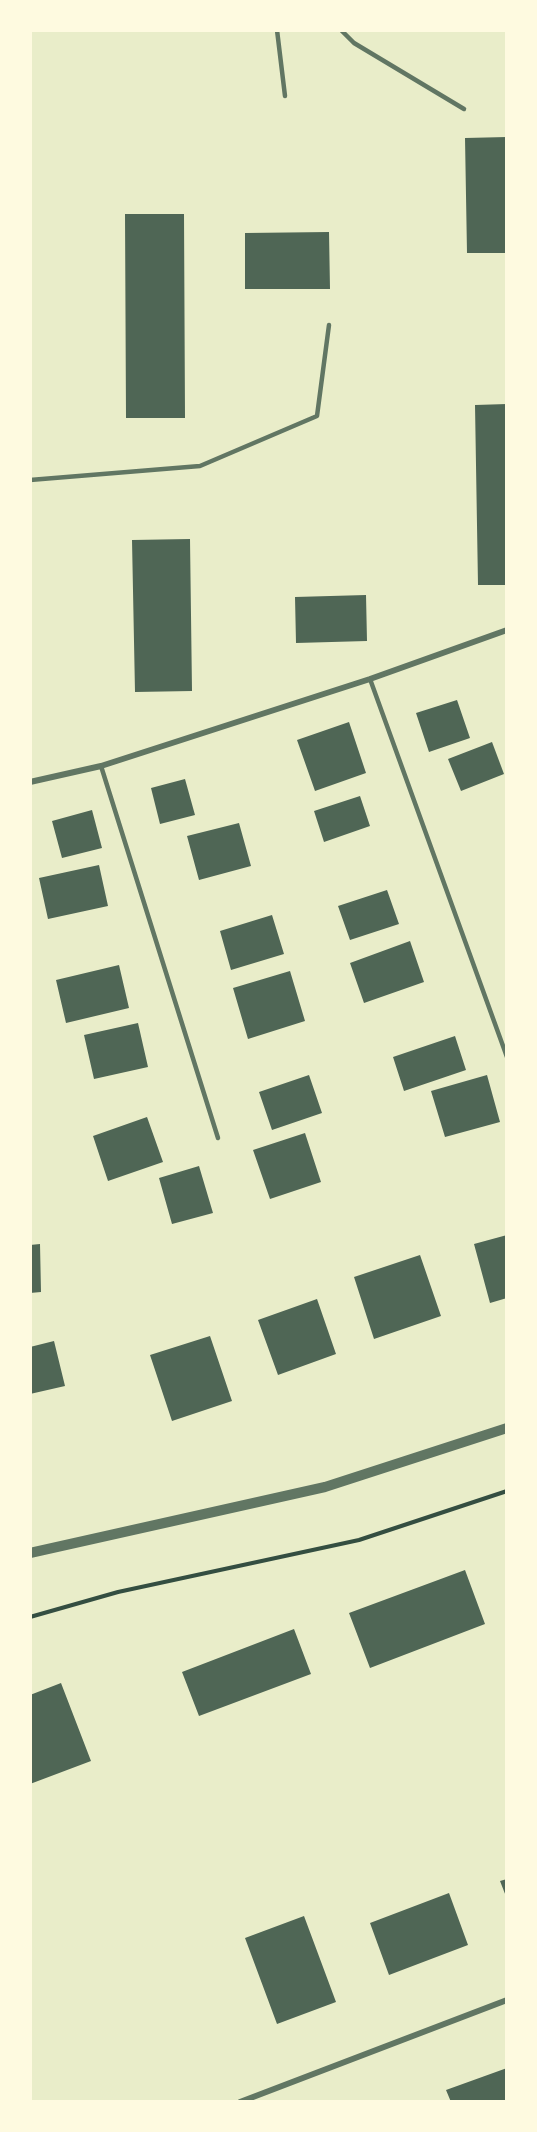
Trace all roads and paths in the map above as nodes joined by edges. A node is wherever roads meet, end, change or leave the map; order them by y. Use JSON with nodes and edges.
{"nodes":[{"id":1,"x":277,"y":30,"type":"edge"},
{"id":2,"x":341,"y":30,"type":"edge"},
{"id":3,"x":285,"y":96,"type":"dead end"},
{"id":4,"x":464,"y":109,"type":"dead end"},
{"id":5,"x":329,"y":325,"type":"dead end"},
{"id":6,"x":30,"y":480,"type":"edge"},
{"id":7,"x":507,"y":630,"type":"edge"},
{"id":8,"x":370,"y":679,"type":"junction"},
{"id":9,"x":101,"y":766,"type":"junction"},
{"id":10,"x":30,"y":782,"type":"edge"},
{"id":11,"x":507,"y":1057,"type":"edge"},
{"id":12,"x":218,"y":1138,"type":"dead end"},
{"id":13,"x":507,"y":1428,"type":"edge"},
{"id":14,"x":507,"y":1491,"type":"edge"},
{"id":15,"x":30,"y":1553,"type":"edge"},
{"id":16,"x":30,"y":1617,"type":"edge"},
{"id":17,"x":507,"y":2000,"type":"edge"},
{"id":18,"x":240,"y":2102,"type":"edge"}],
"edges":[{"from":1,"to":3,"type":"lane"},
{"from":2,"to":4,"type":"lane"},
{"from":5,"to":6,"type":"lane"},
{"from":7,"to":8,"type":"street"},
{"from":8,"to":9,"type":"street"},
{"from":8,"to":11,"type":"lane"},
{"from":9,"to":10,"type":"street"},
{"from":9,"to":12,"type":"lane"},
{"from":13,"to":15,"type":"street"},
{"from":14,"to":16,"type":"path"},
{"from":17,"to":18,"type":"street"}]}
